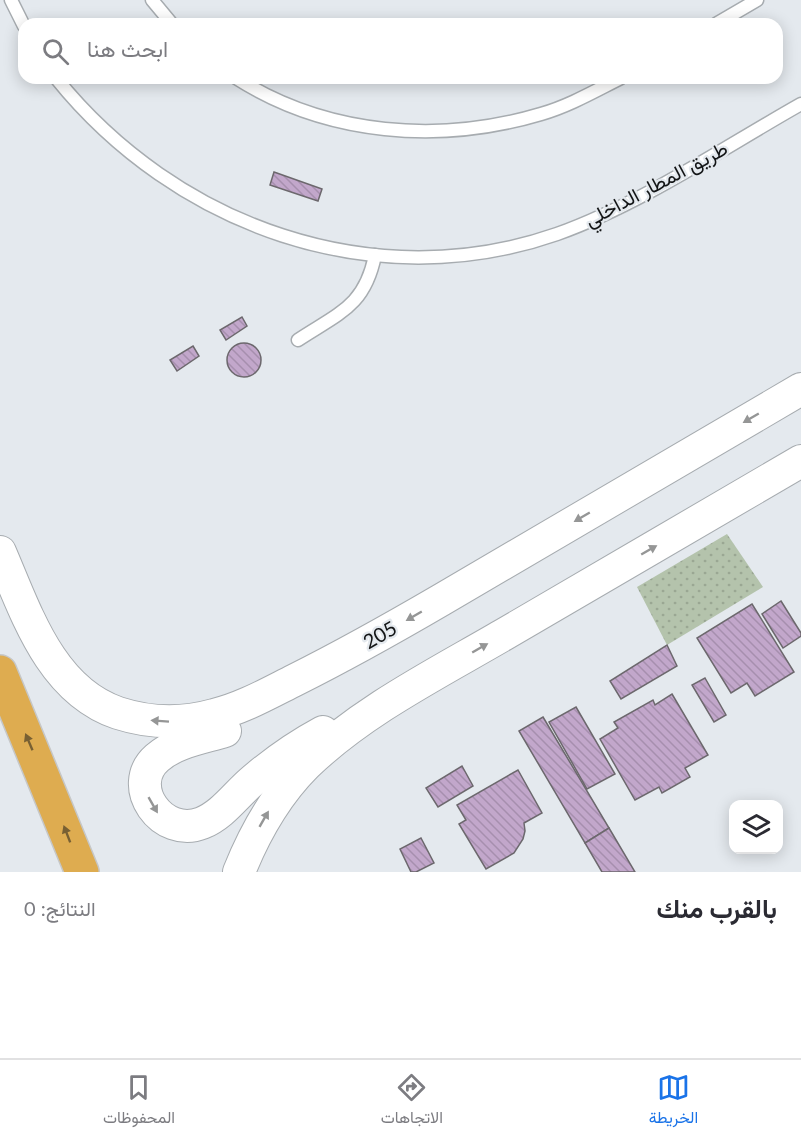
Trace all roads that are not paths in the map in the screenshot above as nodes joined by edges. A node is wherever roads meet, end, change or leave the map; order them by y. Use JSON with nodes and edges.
{"nodes":[{"id":1,"x":11,"y":0,"type":"edge"},
{"id":2,"x":152,"y":0,"type":"edge"},
{"id":3,"x":757,"y":0,"type":"edge"},
{"id":4,"x":20,"y":18,"type":"edge"},
{"id":5,"x":167,"y":18,"type":"edge"},
{"id":6,"x":726,"y":18,"type":"edge"},
{"id":7,"x":61,"y":84,"type":"edge"},
{"id":8,"x":247,"y":84,"type":"edge"},
{"id":9,"x":610,"y":84,"type":"edge"},
{"id":10,"x":801,"y":104,"type":"edge"},
{"id":11,"x":375,"y":255,"type":"junction"},
{"id":12,"x":298,"y":340,"type":"dead end"},
{"id":13,"x":801,"y":389,"type":"edge"},
{"id":14,"x":801,"y":461,"type":"edge"},
{"id":15,"x":0,"y":552,"type":"edge"},
{"id":16,"x":363,"y":645,"type":"junction"},
{"id":17,"x":0,"y":672,"type":"edge"},
{"id":18,"x":393,"y":699,"type":"junction"},
{"id":19,"x":82,"y":872,"type":"edge"},
{"id":20,"x":239,"y":872,"type":"edge"}],
"edges":[{"from":1,"to":4,"type":"lane"},
{"from":2,"to":5,"type":"lane"},
{"from":3,"to":6,"type":"lane"},
{"from":7,"to":11,"type":"lane","name":"طريق المطار الداخلي"},
{"from":8,"to":9,"type":"lane"},
{"from":10,"to":11,"type":"lane","name":"طريق المطار الداخلي"},
{"from":11,"to":12,"type":"lane"},
{"from":13,"to":16,"type":"street","name":"205","one_way":true},
{"from":18,"to":14,"type":"street","one_way":true},
{"from":16,"to":15,"type":"street","name":"205","one_way":true},
{"from":16,"to":18,"type":"street","one_way":true},
{"from":19,"to":17,"type":"highway","one_way":true},
{"from":20,"to":18,"type":"street","one_way":true}]}
